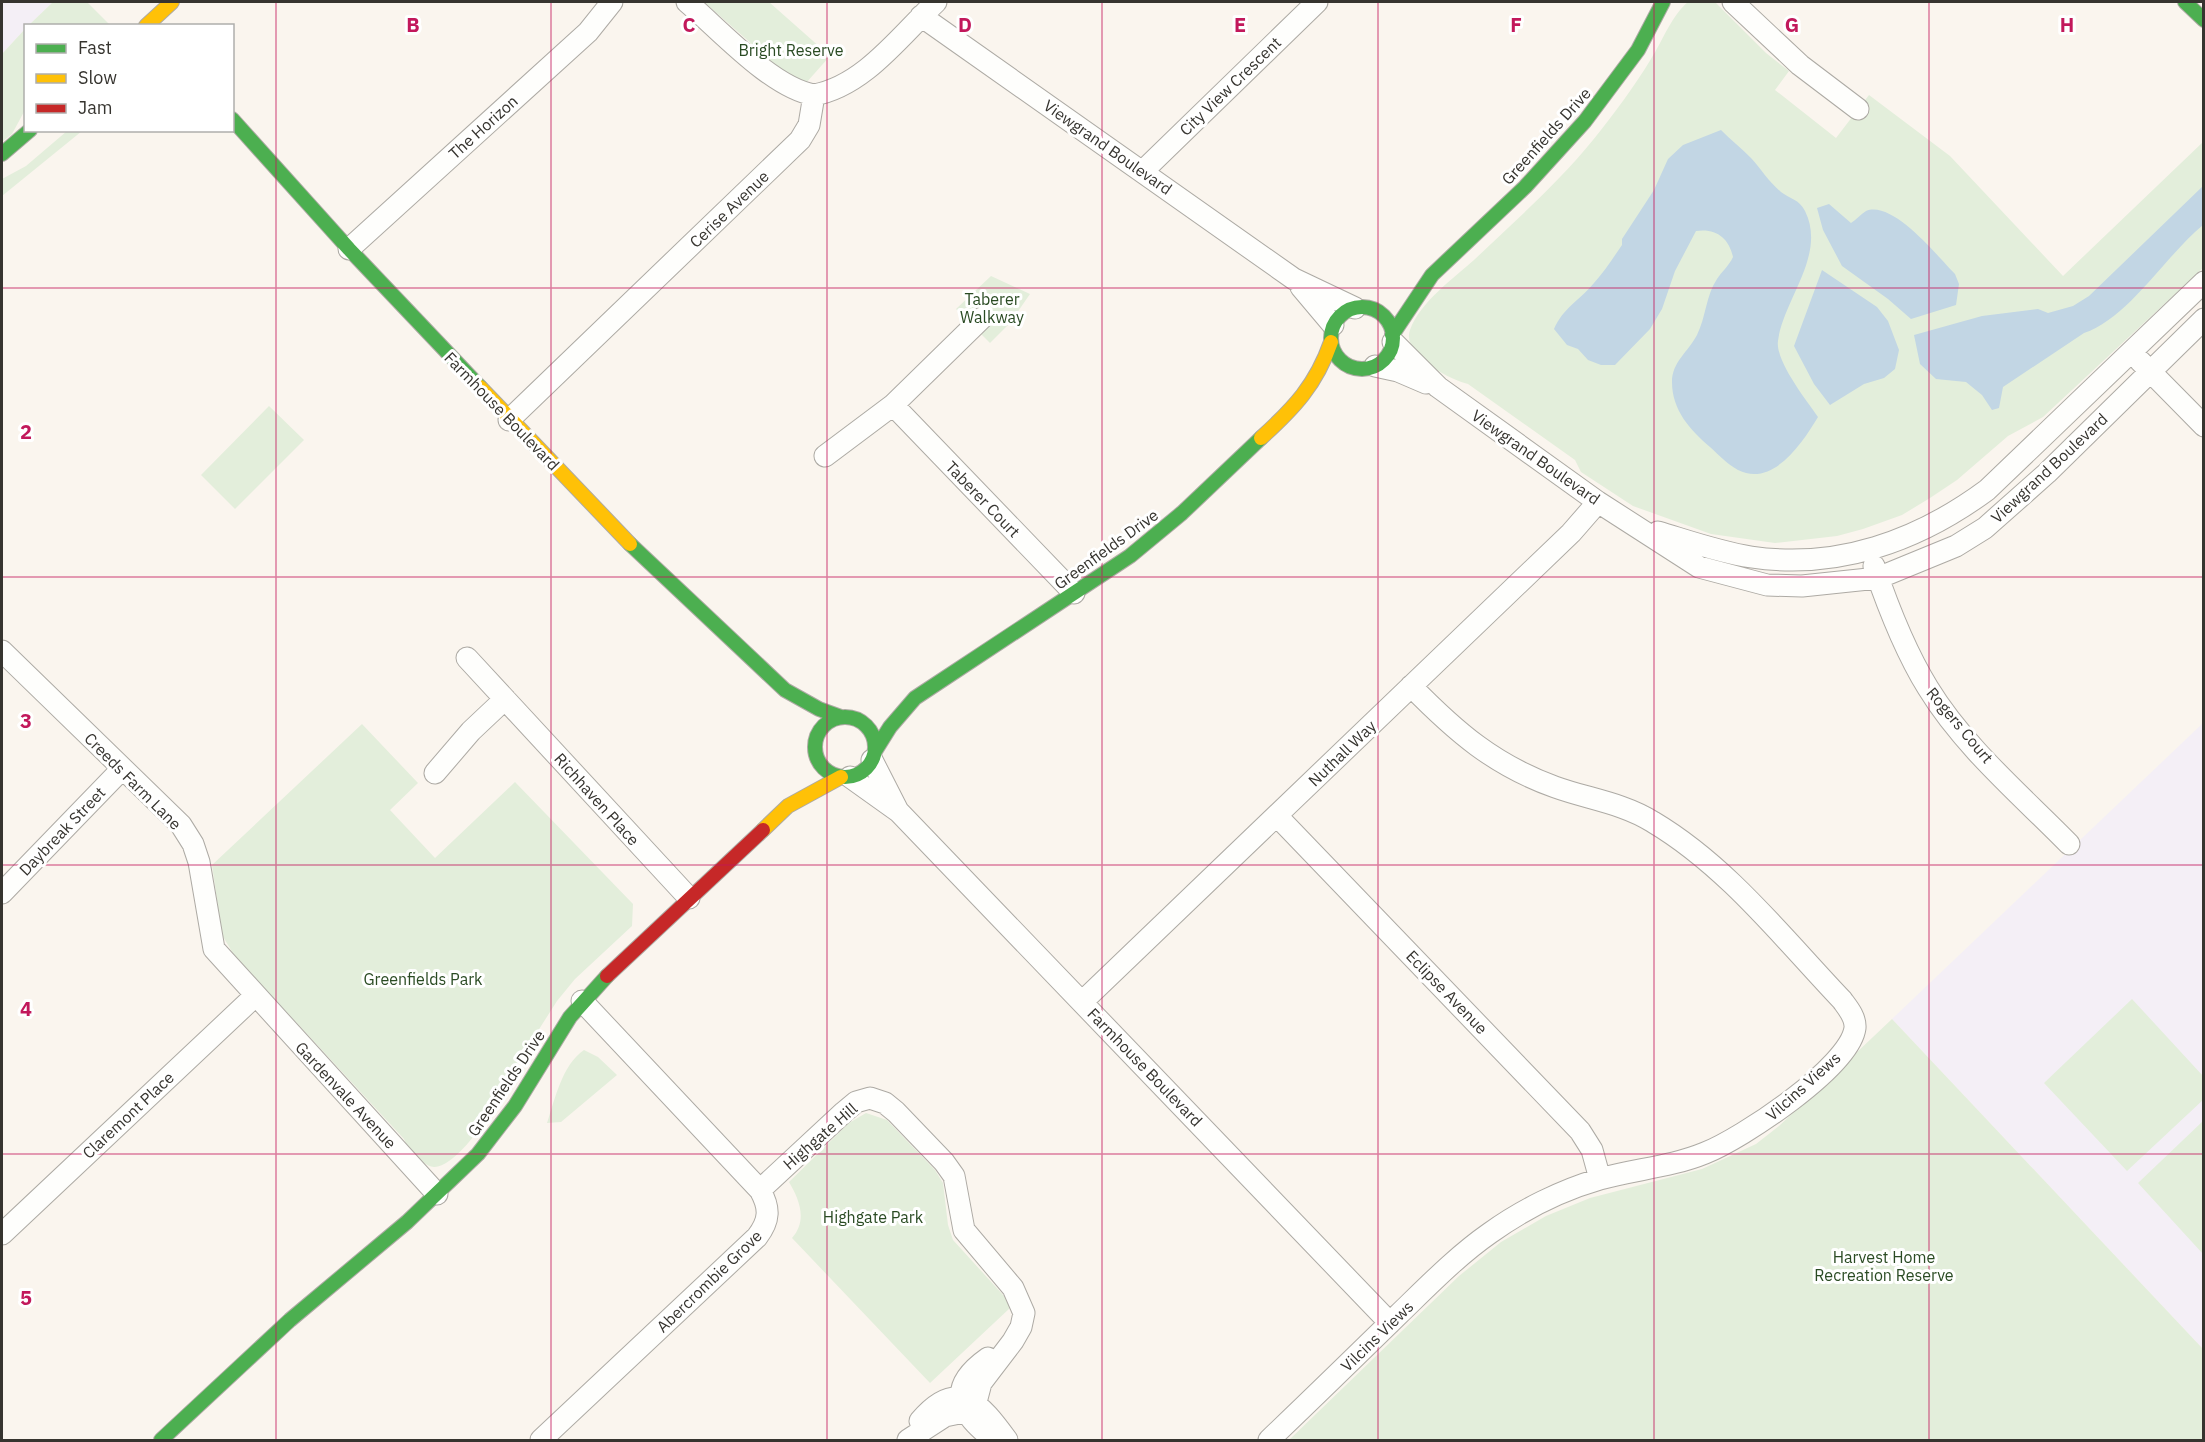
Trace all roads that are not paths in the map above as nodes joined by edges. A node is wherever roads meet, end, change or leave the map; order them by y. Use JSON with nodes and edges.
{"nodes":[{"id":1,"x":150,"y":2,"type":"edge"},
{"id":2,"x":172,"y":2,"type":"edge"},
{"id":3,"x":612,"y":2,"type":"edge"},
{"id":4,"x":687,"y":2,"type":"edge"},
{"id":5,"x":936,"y":2,"type":"edge"},
{"id":6,"x":1317,"y":2,"type":"edge"},
{"id":7,"x":1663,"y":2,"type":"edge"},
{"id":8,"x":1733,"y":2,"type":"edge"},
{"id":9,"x":2185,"y":2,"type":"edge"},
{"id":10,"x":160,"y":12,"type":"junction"},
{"id":11,"x":921,"y":16,"type":"junction"},
{"id":12,"x":2204,"y":20,"type":"edge"},
{"id":13,"x":148,"y":24,"type":"edge"},
{"id":14,"x":814,"y":95,"type":"junction"},
{"id":15,"x":1858,"y":109,"type":"dead end"},
{"id":16,"x":234,"y":121,"type":"edge"},
{"id":17,"x":28,"y":132,"type":"edge"},
{"id":18,"x":2,"y":154,"type":"edge"},
{"id":19,"x":1143,"y":171,"type":"junction"},
{"id":20,"x":350,"y":249,"type":"junction"},
{"id":21,"x":1432,"y":275,"type":"junction"},
{"id":22,"x":1294,"y":279,"type":"junction"},
{"id":23,"x":2204,"y":282,"type":"edge"},
{"id":24,"x":1408,"y":289,"type":"dead end"},
{"id":25,"x":1389,"y":298,"type":"dead end"},
{"id":26,"x":1361,"y":307,"type":"junction"},
{"id":27,"x":982,"y":318,"type":"dead end"},
{"id":28,"x":2204,"y":319,"type":"edge"},
{"id":29,"x":1332,"y":334,"type":"junction"},
{"id":30,"x":1393,"y":338,"type":"junction"},
{"id":31,"x":2131,"y":352,"type":"junction"},
{"id":32,"x":1366,"y":367,"type":"junction"},
{"id":33,"x":2150,"y":371,"type":"junction"},
{"id":34,"x":1337,"y":380,"type":"dead end"},
{"id":35,"x":1438,"y":387,"type":"junction"},
{"id":36,"x":1324,"y":388,"type":"dead end"},
{"id":37,"x":1298,"y":404,"type":"junction"},
{"id":38,"x":892,"y":405,"type":"junction"},
{"id":39,"x":509,"y":420,"type":"junction"},
{"id":40,"x":2204,"y":426,"type":"edge"},
{"id":41,"x":825,"y":456,"type":"dead end"},
{"id":42,"x":1598,"y":502,"type":"junction"},
{"id":43,"x":1634,"y":525,"type":"junction"},
{"id":44,"x":1868,"y":551,"type":"junction"},
{"id":45,"x":1878,"y":578,"type":"junction"},
{"id":46,"x":1074,"y":593,"type":"junction"},
{"id":47,"x":2,"y":651,"type":"edge"},
{"id":48,"x":467,"y":658,"type":"dead end"},
{"id":49,"x":1411,"y":686,"type":"junction"},
{"id":50,"x":785,"y":690,"type":"junction"},
{"id":51,"x":915,"y":698,"type":"junction"},
{"id":52,"x":505,"y":699,"type":"junction"},
{"id":53,"x":845,"y":717,"type":"junction"},
{"id":54,"x":810,"y":734,"type":"junction"},
{"id":55,"x":873,"y":755,"type":"junction"},
{"id":56,"x":806,"y":767,"type":"dead end"},
{"id":57,"x":122,"y":769,"type":"junction"},
{"id":58,"x":435,"y":773,"type":"dead end"},
{"id":59,"x":845,"y":777,"type":"junction"},
{"id":60,"x":800,"y":782,"type":"dead end"},
{"id":61,"x":788,"y":806,"type":"junction"},
{"id":62,"x":898,"y":812,"type":"junction"},
{"id":63,"x":1277,"y":816,"type":"junction"},
{"id":64,"x":2069,"y":844,"type":"dead end"},
{"id":65,"x":2,"y":892,"type":"edge"},
{"id":66,"x":689,"y":898,"type":"junction"},
{"id":67,"x":255,"y":996,"type":"junction"},
{"id":68,"x":582,"y":1000,"type":"junction"},
{"id":69,"x":1082,"y":1002,"type":"junction"},
{"id":70,"x":1600,"y":1179,"type":"junction"},
{"id":71,"x":760,"y":1190,"type":"junction"},
{"id":72,"x":437,"y":1194,"type":"junction"},
{"id":73,"x":2,"y":1234,"type":"edge"},
{"id":74,"x":1390,"y":1323,"type":"junction"},
{"id":75,"x":968,"y":1405,"type":"junction"},
{"id":76,"x":161,"y":1440,"type":"edge"},
{"id":77,"x":541,"y":1440,"type":"edge"},
{"id":78,"x":907,"y":1440,"type":"edge"},
{"id":79,"x":994,"y":1440,"type":"edge"},
{"id":80,"x":1007,"y":1440,"type":"edge"},
{"id":81,"x":1269,"y":1440,"type":"edge"}],
"edges":[{"from":1,"to":10,"type":"street"},
{"from":2,"to":10,"type":"street"},
{"from":3,"to":20,"type":"street","name":"The Horizon"},
{"from":4,"to":14,"type":"street"},
{"from":5,"to":11,"type":"street"},
{"from":6,"to":19,"type":"street","name":"City View Crescent"},
{"from":7,"to":21,"type":"street","name":"Greenfields Drive"},
{"from":8,"to":15,"type":"street"},
{"from":9,"to":12,"type":"street"},
{"from":10,"to":13,"type":"street"},
{"from":11,"to":14,"type":"street"},
{"from":11,"to":19,"type":"street","name":"Viewgrand Boulevard"},
{"from":14,"to":39,"type":"street","name":"Cerise Avenue"},
{"from":16,"to":20,"type":"street","name":"Farmhouse Boulevard"},
{"from":17,"to":18,"type":"street"},
{"from":19,"to":22,"type":"street","name":"Viewgrand Boulevard"},
{"from":20,"to":39,"type":"street","name":"Farmhouse Boulevard"},
{"from":21,"to":24,"type":"street","name":"Greenfields Drive"},
{"from":21,"to":30,"type":"street","name":"Greenfields Drive"},
{"from":22,"to":26,"type":"street","name":"Viewgrand Boulevard"},
{"from":22,"to":29,"type":"street","name":"Viewgrand Boulevard"},
{"from":23,"to":31,"type":"street","name":"Viewgrand Boulevard"},
{"from":25,"to":26,"type":"street"},
{"from":26,"to":29,"type":"street"},
{"from":26,"to":30,"type":"street"},
{"from":27,"to":38,"type":"street"},
{"from":28,"to":33,"type":"street","name":"Viewgrand Boulevard"},
{"from":29,"to":32,"type":"street"},
{"from":29,"to":37,"type":"street","name":"Greenfields Drive"},
{"from":30,"to":32,"type":"street"},
{"from":30,"to":35,"type":"street","name":"Viewgrand Boulevard"},
{"from":31,"to":33,"type":"street"},
{"from":31,"to":44,"type":"street","name":"Viewgrand Boulevard"},
{"from":32,"to":34,"type":"street"},
{"from":32,"to":35,"type":"street","name":"Viewgrand Boulevard"},
{"from":33,"to":40,"type":"street"},
{"from":33,"to":45,"type":"street","name":"Viewgrand Boulevard"},
{"from":35,"to":42,"type":"street","name":"Viewgrand Boulevard"},
{"from":36,"to":37,"type":"street","name":"Greenfields Drive"},
{"from":37,"to":46,"type":"street","name":"Greenfields Drive"},
{"from":38,"to":41,"type":"street"},
{"from":38,"to":46,"type":"street","name":"Taberer Court"},
{"from":39,"to":50,"type":"street","name":"Farmhouse Boulevard"},
{"from":42,"to":43,"type":"street","name":"Viewgrand Boulevard"},
{"from":42,"to":49,"type":"street","name":"Nuthall Way"},
{"from":43,"to":44,"type":"street","name":"Viewgrand Boulevard"},
{"from":43,"to":45,"type":"street","name":"Viewgrand Boulevard"},
{"from":44,"to":45,"type":"street","name":"Rogers Court"},
{"from":45,"to":64,"type":"street","name":"Rogers Court"},
{"from":46,"to":51,"type":"street","name":"Greenfields Drive"},
{"from":47,"to":57,"type":"street","name":"Creeds Farm Lane"},
{"from":48,"to":52,"type":"street","name":"Richhaven Place"},
{"from":49,"to":63,"type":"street","name":"Nuthall Way"},
{"from":49,"to":70,"type":"street","name":"Vilcins Views"},
{"from":50,"to":53,"type":"street","name":"Farmhouse Boulevard"},
{"from":50,"to":54,"type":"street","name":"Farmhouse Boulevard"},
{"from":51,"to":53,"type":"street","name":"Greenfields Drive"},
{"from":51,"to":55,"type":"street","name":"Greenfields Drive"},
{"from":52,"to":58,"type":"street"},
{"from":52,"to":66,"type":"street","name":"Richhaven Place"},
{"from":53,"to":54,"type":"street"},
{"from":53,"to":55,"type":"street"},
{"from":54,"to":56,"type":"street"},
{"from":54,"to":59,"type":"street"},
{"from":55,"to":59,"type":"street"},
{"from":55,"to":62,"type":"street","name":"Farmhouse Boulevard"},
{"from":57,"to":65,"type":"street","name":"Daybreak Street"},
{"from":57,"to":67,"type":"street","name":"Creeds Farm Lane"},
{"from":59,"to":61,"type":"street","name":"Greenfields Drive"},
{"from":59,"to":62,"type":"street","name":"Farmhouse Boulevard"},
{"from":60,"to":61,"type":"street","name":"Greenfields Drive"},
{"from":61,"to":66,"type":"street","name":"Greenfields Drive"},
{"from":62,"to":69,"type":"street","name":"Farmhouse Boulevard"},
{"from":63,"to":69,"type":"street","name":"Nuthall Way"},
{"from":63,"to":70,"type":"street","name":"Eclipse Avenue"},
{"from":66,"to":68,"type":"street","name":"Greenfields Drive"},
{"from":67,"to":72,"type":"street","name":"Gardenvale Avenue"},
{"from":67,"to":73,"type":"street","name":"Claremont Place"},
{"from":68,"to":71,"type":"street","name":"Abercrombie Grove"},
{"from":68,"to":72,"type":"street","name":"Greenfields Drive"},
{"from":69,"to":74,"type":"street","name":"Farmhouse Boulevard"},
{"from":70,"to":74,"type":"street","name":"Vilcins Views"},
{"from":71,"to":75,"type":"street","name":"Highgate Hill"},
{"from":71,"to":77,"type":"street","name":"Abercrombie Grove"},
{"from":72,"to":76,"type":"street","name":"Greenfields Drive"},
{"from":74,"to":81,"type":"street","name":"Vilcins Views"},
{"from":75,"to":78,"type":"street"},
{"from":75,"to":79,"type":"street"},
{"from":75,"to":80,"type":"street"}]}
